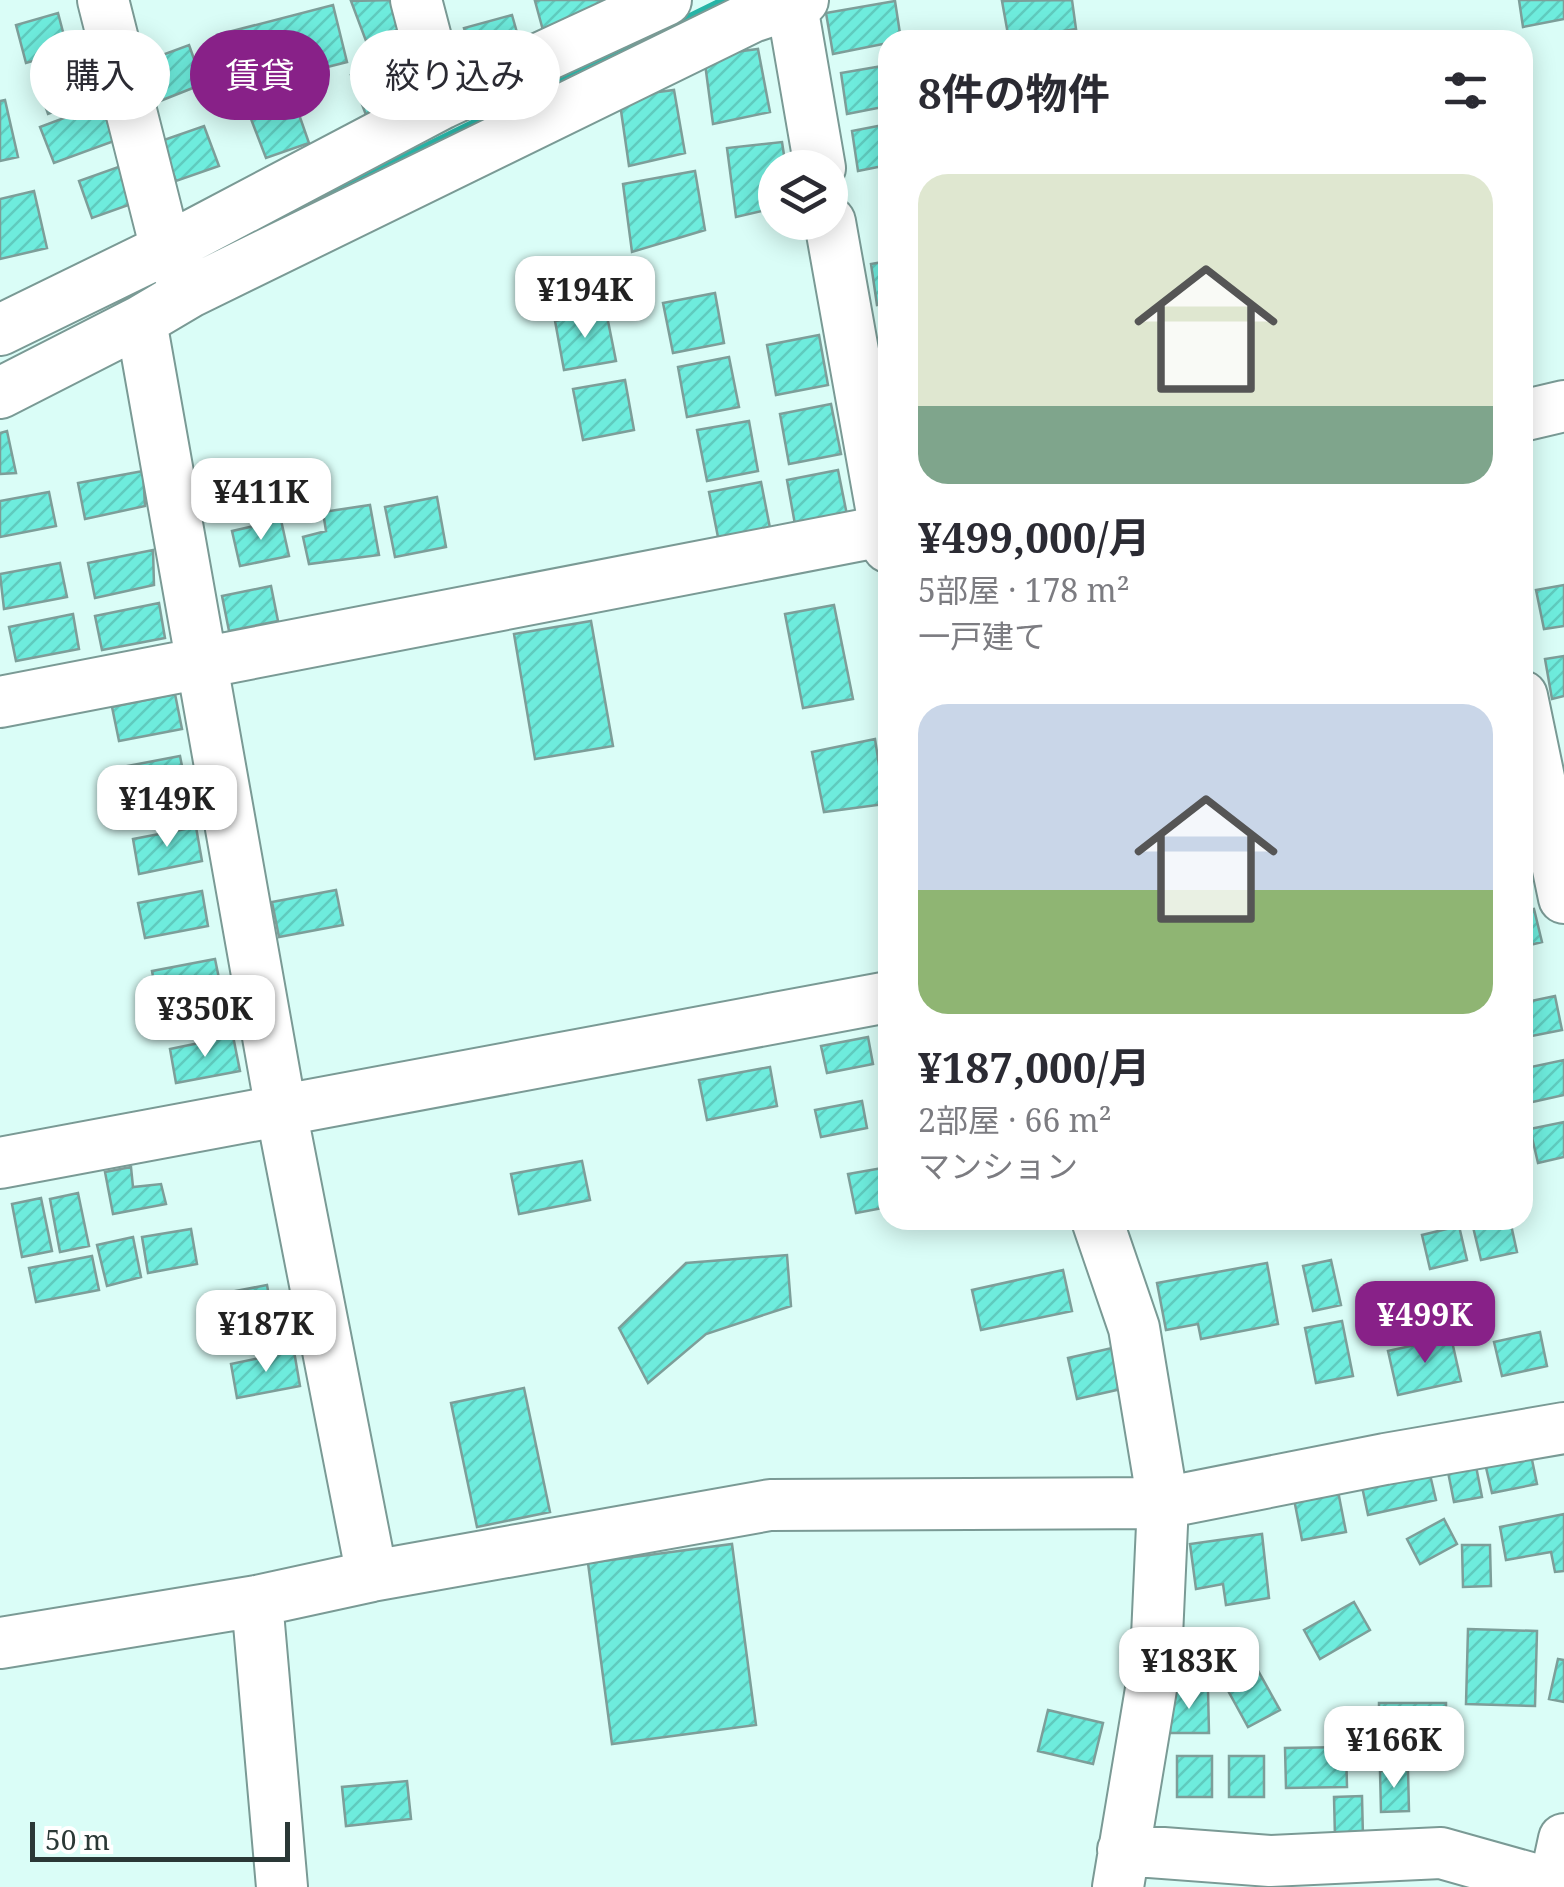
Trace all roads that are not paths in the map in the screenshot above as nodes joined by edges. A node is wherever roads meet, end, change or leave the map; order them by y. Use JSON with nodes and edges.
{"nodes":[{"id":1,"x":104,"y":0,"type":"edge"},
{"id":2,"x":416,"y":0,"type":"edge"},
{"id":3,"x":795,"y":1,"type":"edge"},
{"id":4,"x":638,"y":6,"type":"edge"},
{"id":5,"x":424,"y":30,"type":"edge"},
{"id":6,"x":560,"y":45,"type":"edge"},
{"id":7,"x":416,"y":120,"type":"edge"},
{"id":8,"x":817,"y":150,"type":"edge"},
{"id":9,"x":833,"y":240,"type":"edge"},
{"id":10,"x":178,"y":271,"type":"junction"},
{"id":11,"x":141,"y":322,"type":"junction"},
{"id":12,"x":0,"y":330,"type":"edge"},
{"id":13,"x":0,"y":394,"type":"edge"},
{"id":14,"x":1564,"y":406,"type":"edge"},
{"id":15,"x":1533,"y":413,"type":"edge"},
{"id":16,"x":878,"y":491,"type":"edge"},
{"id":17,"x":878,"y":537,"type":"edge"},
{"id":18,"x":202,"y":664,"type":"junction"},
{"id":19,"x":0,"y":702,"type":"edge"},
{"id":20,"x":1533,"y":762,"type":"edge"},
{"id":21,"x":1552,"y":875,"type":"edge"},
{"id":22,"x":878,"y":999,"type":"edge"},
{"id":23,"x":282,"y":1110,"type":"junction"},
{"id":24,"x":0,"y":1163,"type":"edge"},
{"id":25,"x":1100,"y":1230,"type":"edge"},
{"id":26,"x":1564,"y":1428,"type":"edge"},
{"id":27,"x":1162,"y":1502,"type":"junction"},
{"id":28,"x":372,"y":1576,"type":"junction"},
{"id":29,"x":257,"y":1600,"type":"junction"},
{"id":30,"x":0,"y":1643,"type":"edge"},
{"id":31,"x":1120,"y":1869,"type":"edge"},
{"id":32,"x":1560,"y":1870,"type":"edge"},
{"id":33,"x":282,"y":1887,"type":"edge"}],
"edges":[{"from":1,"to":10,"type":"street"},
{"from":2,"to":5,"type":"street"},
{"from":3,"to":8,"type":"street"},
{"from":3,"to":10,"type":"street"},
{"from":4,"to":6,"type":"street"},
{"from":7,"to":10,"type":"street"},
{"from":9,"to":16,"type":"street"},
{"from":10,"to":11,"type":"street"},
{"from":10,"to":12,"type":"street"},
{"from":11,"to":13,"type":"street"},
{"from":11,"to":18,"type":"street"},
{"from":14,"to":15,"type":"street"},
{"from":17,"to":18,"type":"street"},
{"from":18,"to":19,"type":"street"},
{"from":18,"to":23,"type":"street"},
{"from":20,"to":21,"type":"street"},
{"from":22,"to":23,"type":"street"},
{"from":23,"to":24,"type":"street"},
{"from":23,"to":28,"type":"street"},
{"from":25,"to":27,"type":"street"},
{"from":26,"to":27,"type":"street"},
{"from":27,"to":28,"type":"street"},
{"from":27,"to":31,"type":"street"},
{"from":28,"to":29,"type":"street"},
{"from":29,"to":30,"type":"street"},
{"from":29,"to":33,"type":"street"},
{"from":31,"to":32,"type":"street"}]}
